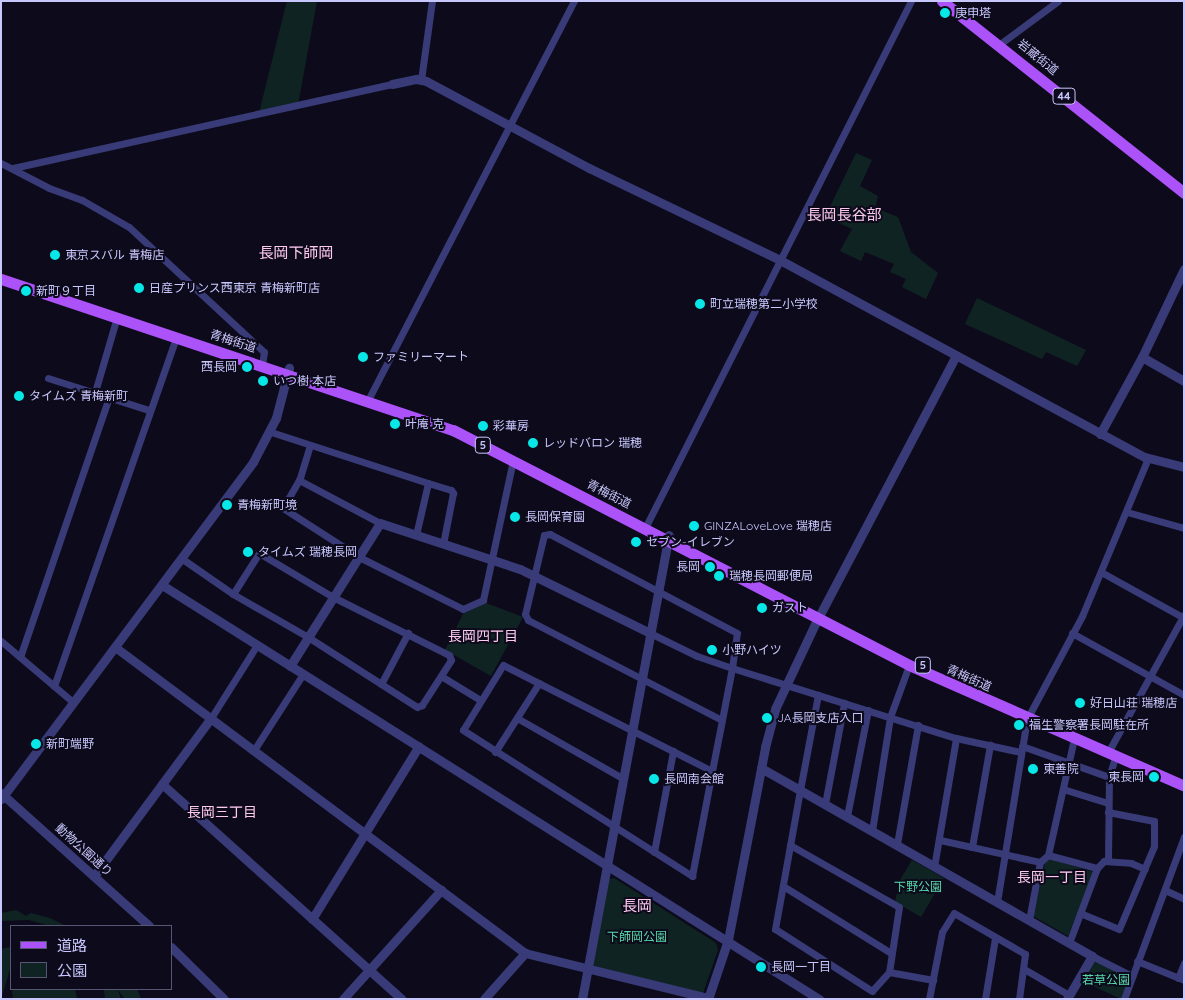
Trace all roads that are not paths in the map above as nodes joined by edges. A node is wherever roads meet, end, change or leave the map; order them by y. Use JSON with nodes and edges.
{"nodes":[{"id":1,"x":432,"y":1,"type":"edge"},
{"id":2,"x":574,"y":1,"type":"edge"},
{"id":3,"x":911,"y":1,"type":"edge"},
{"id":4,"x":942,"y":1,"type":"edge"},
{"id":5,"x":1058,"y":1,"type":"edge"},
{"id":6,"x":1000,"y":44,"type":"junction"},
{"id":7,"x":421,"y":80,"type":"junction"},
{"id":8,"x":392,"y":84,"type":"joint"},
{"id":9,"x":509,"y":126,"type":"junction"},
{"id":10,"x":2,"y":166,"type":"edge"},
{"id":11,"x":13,"y":168,"type":"junction"},
{"id":12,"x":1184,"y":194,"type":"edge"},
{"id":13,"x":780,"y":260,"type":"junction"},
{"id":14,"x":1184,"y":269,"type":"edge"},
{"id":15,"x":1,"y":272,"type":"edge"},
{"id":16,"x":1,"y":279,"type":"edge"},
{"id":17,"x":118,"y":317,"type":"junction"},
{"id":18,"x":176,"y":337,"type":"junction"},
{"id":19,"x":955,"y":357,"type":"junction"},
{"id":20,"x":1142,"y":357,"type":"junction"},
{"id":21,"x":263,"y":362,"type":"junction"},
{"id":22,"x":288,"y":371,"type":"junction"},
{"id":23,"x":48,"y":378,"type":"dead end"},
{"id":24,"x":1184,"y":381,"type":"edge"},
{"id":25,"x":95,"y":392,"type":"junction"},
{"id":26,"x":109,"y":397,"type":"junction"},
{"id":27,"x":370,"y":398,"type":"junction"},
{"id":28,"x":149,"y":410,"type":"junction"},
{"id":29,"x":271,"y":432,"type":"junction"},
{"id":30,"x":1100,"y":434,"type":"junction"},
{"id":31,"x":310,"y":445,"type":"junction"},
{"id":32,"x":1148,"y":458,"type":"junction"},
{"id":33,"x":512,"y":460,"type":"junction"},
{"id":34,"x":1184,"y":467,"type":"edge"},
{"id":35,"x":299,"y":480,"type":"junction"},
{"id":36,"x":428,"y":483,"type":"junction"},
{"id":37,"x":1126,"y":512,"type":"junction"},
{"id":38,"x":380,"y":523,"type":"junction"},
{"id":39,"x":646,"y":526,"type":"junction"},
{"id":40,"x":1184,"y":528,"type":"edge"},
{"id":41,"x":416,"y":535,"type":"junction"},
{"id":42,"x":669,"y":538,"type":"junction"},
{"id":43,"x":442,"y":544,"type":"junction"},
{"id":44,"x":359,"y":557,"type":"junction"},
{"id":45,"x":181,"y":558,"type":"junction"},
{"id":46,"x":492,"y":560,"type":"junction"},
{"id":47,"x":1101,"y":572,"type":"junction"},
{"id":48,"x":534,"y":576,"type":"junction"},
{"id":49,"x":162,"y":585,"type":"junction"},
{"id":50,"x":658,"y":591,"type":"junction"},
{"id":51,"x":233,"y":594,"type":"junction"},
{"id":52,"x":333,"y":597,"type":"junction"},
{"id":53,"x":820,"y":616,"type":"junction"},
{"id":54,"x":1183,"y":616,"type":"edge"},
{"id":55,"x":408,"y":633,"type":"junction"},
{"id":56,"x":650,"y":633,"type":"junction"},
{"id":57,"x":1072,"y":633,"type":"junction"},
{"id":58,"x":308,"y":637,"type":"junction"},
{"id":59,"x":1,"y":641,"type":"edge"},
{"id":60,"x":257,"y":645,"type":"junction"},
{"id":61,"x":115,"y":647,"type":"junction"},
{"id":62,"x":20,"y":657,"type":"junction"},
{"id":63,"x":909,"y":665,"type":"junction"},
{"id":64,"x":290,"y":666,"type":"junction"},
{"id":65,"x":732,"y":668,"type":"junction"},
{"id":66,"x":303,"y":674,"type":"junction"},
{"id":67,"x":442,"y":676,"type":"junction"},
{"id":68,"x":1150,"y":677,"type":"junction"},
{"id":69,"x":642,"y":678,"type":"junction"},
{"id":70,"x":539,"y":683,"type":"junction"},
{"id":71,"x":381,"y":684,"type":"junction"},
{"id":72,"x":786,"y":684,"type":"junction"},
{"id":73,"x":54,"y":686,"type":"junction"},
{"id":74,"x":818,"y":694,"type":"junction"},
{"id":75,"x":1184,"y":695,"type":"edge"},
{"id":76,"x":480,"y":700,"type":"junction"},
{"id":77,"x":73,"y":702,"type":"junction"},
{"id":78,"x":844,"y":703,"type":"junction"},
{"id":79,"x":868,"y":710,"type":"junction"},
{"id":80,"x":890,"y":717,"type":"junction"},
{"id":81,"x":1029,"y":717,"type":"junction"},
{"id":82,"x":211,"y":718,"type":"junction"},
{"id":83,"x":517,"y":718,"type":"junction"},
{"id":84,"x":722,"y":720,"type":"junction"},
{"id":85,"x":918,"y":725,"type":"junction"},
{"id":86,"x":632,"y":730,"type":"junction"},
{"id":87,"x":956,"y":738,"type":"junction"},
{"id":88,"x":1074,"y":739,"type":"junction"},
{"id":89,"x":990,"y":745,"type":"junction"},
{"id":90,"x":419,"y":746,"type":"junction"},
{"id":91,"x":1022,"y":749,"type":"junction"},
{"id":92,"x":254,"y":750,"type":"junction"},
{"id":93,"x":495,"y":752,"type":"junction"},
{"id":94,"x":673,"y":752,"type":"junction"},
{"id":95,"x":1113,"y":752,"type":"junction"},
{"id":96,"x":1069,"y":762,"type":"junction"},
{"id":97,"x":761,"y":768,"type":"junction"},
{"id":98,"x":712,"y":771,"type":"junction"},
{"id":99,"x":1109,"y":777,"type":"junction"},
{"id":100,"x":622,"y":778,"type":"junction"},
{"id":101,"x":1184,"y":778,"type":"edge"},
{"id":102,"x":162,"y":784,"type":"junction"},
{"id":103,"x":1184,"y":786,"type":"edge"},
{"id":104,"x":1063,"y":789,"type":"junction"},
{"id":105,"x":800,"y":790,"type":"junction"},
{"id":106,"x":2,"y":796,"type":"edge"},
{"id":107,"x":1108,"y":803,"type":"junction"},
{"id":108,"x":825,"y":804,"type":"junction"},
{"id":109,"x":1108,"y":812,"type":"junction"},
{"id":110,"x":848,"y":816,"type":"junction"},
{"id":111,"x":613,"y":826,"type":"junction"},
{"id":112,"x":872,"y":831,"type":"junction"},
{"id":113,"x":366,"y":833,"type":"junction"},
{"id":114,"x":1184,"y":837,"type":"edge"},
{"id":115,"x":940,"y":840,"type":"junction"},
{"id":116,"x":897,"y":844,"type":"junction"},
{"id":117,"x":790,"y":845,"type":"junction"},
{"id":118,"x":1182,"y":845,"type":"edge"},
{"id":119,"x":972,"y":847,"type":"junction"},
{"id":120,"x":654,"y":852,"type":"junction"},
{"id":121,"x":1007,"y":855,"type":"junction"},
{"id":122,"x":1048,"y":855,"type":"junction"},
{"id":123,"x":1108,"y":859,"type":"junction"},
{"id":124,"x":1040,"y":862,"type":"junction"},
{"id":125,"x":607,"y":863,"type":"junction"},
{"id":126,"x":934,"y":867,"type":"junction"},
{"id":127,"x":1097,"y":868,"type":"junction"},
{"id":128,"x":1145,"y":868,"type":"junction"},
{"id":129,"x":94,"y":876,"type":"junction"},
{"id":130,"x":783,"y":886,"type":"junction"},
{"id":131,"x":441,"y":890,"type":"junction"},
{"id":132,"x":1165,"y":890,"type":"junction"},
{"id":133,"x":1184,"y":899,"type":"edge"},
{"id":134,"x":997,"y":902,"type":"junction"},
{"id":135,"x":1080,"y":913,"type":"junction"},
{"id":136,"x":312,"y":918,"type":"junction"},
{"id":137,"x":1029,"y":920,"type":"junction"},
{"id":138,"x":148,"y":925,"type":"edge"},
{"id":139,"x":995,"y":938,"type":"junction"},
{"id":140,"x":728,"y":940,"type":"junction"},
{"id":141,"x":1069,"y":943,"type":"junction"},
{"id":142,"x":172,"y":948,"type":"edge"},
{"id":143,"x":525,"y":953,"type":"junction"},
{"id":144,"x":891,"y":953,"type":"junction"},
{"id":145,"x":1092,"y":956,"type":"junction"},
{"id":146,"x":1137,"y":961,"type":"junction"},
{"id":147,"x":1184,"y":963,"type":"edge"},
{"id":148,"x":588,"y":967,"type":"junction"},
{"id":149,"x":1024,"y":969,"type":"junction"},
{"id":150,"x":369,"y":970,"type":"junction"},
{"id":151,"x":889,"y":972,"type":"junction"},
{"id":152,"x":1132,"y":976,"type":"junction"},
{"id":153,"x":1181,"y":979,"type":"edge"},
{"id":154,"x":933,"y":980,"type":"junction"},
{"id":155,"x":1068,"y":997,"type":"edge"},
{"id":156,"x":708,"y":998,"type":"edge"},
{"id":157,"x":224,"y":999,"type":"edge"},
{"id":158,"x":343,"y":999,"type":"edge"},
{"id":159,"x":402,"y":999,"type":"edge"},
{"id":160,"x":484,"y":999,"type":"edge"},
{"id":161,"x":582,"y":999,"type":"edge"},
{"id":162,"x":819,"y":999,"type":"edge"},
{"id":163,"x":929,"y":999,"type":"edge"},
{"id":164,"x":985,"y":999,"type":"edge"},
{"id":165,"x":1019,"y":999,"type":"edge"},
{"id":166,"x":1124,"y":999,"type":"edge"}],
"edges":[{"from":1,"to":7,"type":"street"},
{"from":2,"to":9,"type":"street"},
{"from":3,"to":13,"type":"street"},
{"from":4,"to":6,"type":"main road","name":"岩蔵街道","number":"44"},
{"from":5,"to":6,"type":"street"},
{"from":6,"to":12,"type":"main road","name":"岩蔵街道","number":"44"},
{"from":7,"to":8,"type":"street"},
{"from":7,"to":9,"type":"street"},
{"from":8,"to":11,"type":"street"},
{"from":9,"to":13,"type":"street"},
{"from":9,"to":27,"type":"street"},
{"from":10,"to":11,"type":"street"},
{"from":11,"to":21,"type":"street"},
{"from":13,"to":19,"type":"street"},
{"from":13,"to":39,"type":"street"},
{"from":14,"to":20,"type":"street"},
{"from":15,"to":21,"type":"main road","name":"青梅街道","number":"5"},
{"from":16,"to":17,"type":"main road","name":"青梅街道","number":"5"},
{"from":17,"to":18,"type":"main road","name":"青梅街道","number":"5"},
{"from":17,"to":25,"type":"street"},
{"from":18,"to":21,"type":"main road","name":"青梅街道","number":"5"},
{"from":18,"to":28,"type":"street"},
{"from":19,"to":30,"type":"street"},
{"from":19,"to":53,"type":"street"},
{"from":20,"to":24,"type":"street"},
{"from":20,"to":30,"type":"street"},
{"from":21,"to":22,"type":"main road","name":"青梅街道","number":"5"},
{"from":22,"to":27,"type":"main road","name":"青梅街道","number":"5"},
{"from":22,"to":29,"type":"street"},
{"from":23,"to":25,"type":"street"},
{"from":25,"to":26,"type":"street"},
{"from":26,"to":28,"type":"street"},
{"from":26,"to":62,"type":"street"},
{"from":27,"to":33,"type":"main road","name":"青梅街道","number":"5"},
{"from":27,"to":39,"type":"main road","name":"青梅街道","number":"5"},
{"from":28,"to":73,"type":"street"},
{"from":29,"to":31,"type":"street"},
{"from":29,"to":45,"type":"street"},
{"from":30,"to":32,"type":"street"},
{"from":31,"to":35,"type":"street"},
{"from":31,"to":36,"type":"street"},
{"from":32,"to":34,"type":"street"},
{"from":32,"to":37,"type":"street"},
{"from":33,"to":39,"type":"main road","name":"青梅街道","number":"5"},
{"from":33,"to":46,"type":"street"},
{"from":35,"to":38,"type":"street"},
{"from":35,"to":44,"type":"street"},
{"from":36,"to":41,"type":"street"},
{"from":36,"to":43,"type":"street"},
{"from":37,"to":40,"type":"street"},
{"from":37,"to":47,"type":"street"},
{"from":38,"to":41,"type":"street"},
{"from":38,"to":44,"type":"street"},
{"from":39,"to":42,"type":"main road","name":"青梅街道","number":"5"},
{"from":41,"to":43,"type":"street"},
{"from":42,"to":50,"type":"street"},
{"from":42,"to":53,"type":"main road","name":"青梅街道","number":"5"},
{"from":43,"to":46,"type":"street"},
{"from":44,"to":46,"type":"street"},
{"from":44,"to":52,"type":"street"},
{"from":45,"to":49,"type":"street"},
{"from":45,"to":51,"type":"street"},
{"from":46,"to":48,"type":"street"},
{"from":47,"to":54,"type":"street"},
{"from":47,"to":57,"type":"street"},
{"from":48,"to":50,"type":"street"},
{"from":48,"to":56,"type":"street"},
{"from":48,"to":69,"type":"street"},
{"from":49,"to":60,"type":"street"},
{"from":49,"to":61,"type":"street"},
{"from":50,"to":56,"type":"street"},
{"from":50,"to":65,"type":"street"},
{"from":51,"to":52,"type":"street"},
{"from":51,"to":58,"type":"street"},
{"from":52,"to":55,"type":"street"},
{"from":52,"to":58,"type":"street"},
{"from":53,"to":63,"type":"main road","name":"青梅街道","number":"5"},
{"from":53,"to":72,"type":"street"},
{"from":53,"to":81,"type":"main road","name":"青梅街道","number":"5"},
{"from":54,"to":68,"type":"street"},
{"from":55,"to":67,"type":"street"},
{"from":55,"to":71,"type":"street"},
{"from":56,"to":65,"type":"street"},
{"from":56,"to":69,"type":"street"},
{"from":57,"to":68,"type":"street"},
{"from":57,"to":81,"type":"street"},
{"from":58,"to":64,"type":"street"},
{"from":58,"to":71,"type":"street"},
{"from":59,"to":62,"type":"street"},
{"from":60,"to":64,"type":"street"},
{"from":60,"to":82,"type":"street"},
{"from":61,"to":77,"type":"street"},
{"from":61,"to":82,"type":"street"},
{"from":62,"to":73,"type":"street"},
{"from":63,"to":80,"type":"street"},
{"from":63,"to":81,"type":"main road","name":"青梅街道","number":"5"},
{"from":64,"to":66,"type":"street"},
{"from":65,"to":72,"type":"street"},
{"from":65,"to":84,"type":"street"},
{"from":66,"to":90,"type":"street"},
{"from":66,"to":92,"type":"street"},
{"from":67,"to":71,"type":"street"},
{"from":67,"to":76,"type":"street"},
{"from":68,"to":75,"type":"street"},
{"from":68,"to":95,"type":"street"},
{"from":69,"to":84,"type":"street"},
{"from":69,"to":86,"type":"street"},
{"from":70,"to":76,"type":"street"},
{"from":70,"to":83,"type":"street"},
{"from":70,"to":86,"type":"street"},
{"from":72,"to":74,"type":"street"},
{"from":72,"to":97,"type":"street"},
{"from":73,"to":77,"type":"street"},
{"from":74,"to":78,"type":"street"},
{"from":74,"to":105,"type":"street"},
{"from":76,"to":93,"type":"street"},
{"from":77,"to":106,"type":"street"},
{"from":78,"to":79,"type":"street"},
{"from":78,"to":108,"type":"street"},
{"from":79,"to":80,"type":"street"},
{"from":79,"to":110,"type":"street"},
{"from":80,"to":85,"type":"street"},
{"from":80,"to":112,"type":"street"},
{"from":81,"to":88,"type":"main road","name":"青梅街道","number":"5"},
{"from":81,"to":91,"type":"street"},
{"from":81,"to":95,"type":"main road","name":"青梅街道","number":"5"},
{"from":82,"to":92,"type":"street"},
{"from":82,"to":102,"type":"street"},
{"from":83,"to":93,"type":"street"},
{"from":83,"to":100,"type":"street"},
{"from":84,"to":98,"type":"street"},
{"from":85,"to":87,"type":"street"},
{"from":85,"to":116,"type":"street"},
{"from":86,"to":94,"type":"street"},
{"from":86,"to":100,"type":"street"},
{"from":87,"to":89,"type":"street"},
{"from":87,"to":115,"type":"street"},
{"from":88,"to":95,"type":"main road","name":"青梅街道","number":"5"},
{"from":88,"to":96,"type":"street"},
{"from":89,"to":91,"type":"street"},
{"from":89,"to":119,"type":"street"},
{"from":90,"to":113,"type":"street"},
{"from":90,"to":125,"type":"street"},
{"from":91,"to":96,"type":"street"},
{"from":91,"to":121,"type":"street"},
{"from":92,"to":113,"type":"street"},
{"from":93,"to":111,"type":"street"},
{"from":94,"to":98,"type":"street"},
{"from":94,"to":120,"type":"street"},
{"from":95,"to":99,"type":"street"},
{"from":95,"to":101,"type":"main road","name":"青梅街道","number":"5"},
{"from":95,"to":103,"type":"main road","name":"青梅街道","number":"5"},
{"from":96,"to":99,"type":"street"},
{"from":96,"to":104,"type":"street"},
{"from":97,"to":105,"type":"street"},
{"from":97,"to":140,"type":"street"},
{"from":98,"to":120,"type":"street"},
{"from":99,"to":107,"type":"street"},
{"from":100,"to":111,"type":"street"},
{"from":102,"to":129,"type":"street"},
{"from":102,"to":136,"type":"street"},
{"from":104,"to":107,"type":"street"},
{"from":104,"to":122,"type":"street"},
{"from":105,"to":108,"type":"street"},
{"from":105,"to":117,"type":"street"},
{"from":106,"to":129,"type":"street","name":"動物公園通り"},
{"from":107,"to":109,"type":"street"},
{"from":108,"to":110,"type":"street"},
{"from":109,"to":123,"type":"street"},
{"from":109,"to":128,"type":"street"},
{"from":110,"to":112,"type":"street"},
{"from":111,"to":120,"type":"street"},
{"from":111,"to":125,"type":"street"},
{"from":112,"to":116,"type":"street"},
{"from":113,"to":131,"type":"street"},
{"from":113,"to":136,"type":"street"},
{"from":114,"to":118,"type":"street"},
{"from":115,"to":119,"type":"street"},
{"from":115,"to":126,"type":"street"},
{"from":116,"to":126,"type":"street"},
{"from":117,"to":130,"type":"street"},
{"from":117,"to":144,"type":"street"},
{"from":118,"to":132,"type":"street"},
{"from":119,"to":121,"type":"street"},
{"from":121,"to":124,"type":"street"},
{"from":121,"to":134,"type":"street"},
{"from":122,"to":124,"type":"street"},
{"from":122,"to":127,"type":"street"},
{"from":123,"to":127,"type":"street"},
{"from":123,"to":128,"type":"street"},
{"from":124,"to":137,"type":"street"},
{"from":125,"to":140,"type":"street"},
{"from":125,"to":148,"type":"street"},
{"from":126,"to":134,"type":"street"},
{"from":127,"to":135,"type":"street"},
{"from":128,"to":135,"type":"street"},
{"from":129,"to":138,"type":"street","name":"動物公園通り"},
{"from":130,"to":144,"type":"street"},
{"from":130,"to":151,"type":"street"},
{"from":131,"to":143,"type":"street"},
{"from":131,"to":150,"type":"street"},
{"from":132,"to":133,"type":"street"},
{"from":132,"to":146,"type":"street"},
{"from":134,"to":137,"type":"street"},
{"from":135,"to":141,"type":"street"},
{"from":136,"to":150,"type":"street"},
{"from":137,"to":141,"type":"street"},
{"from":139,"to":149,"type":"street"},
{"from":139,"to":154,"type":"street"},
{"from":139,"to":164,"type":"street"},
{"from":140,"to":156,"type":"street"},
{"from":140,"to":162,"type":"street"},
{"from":141,"to":145,"type":"street"},
{"from":142,"to":157,"type":"street"},
{"from":143,"to":148,"type":"street"},
{"from":143,"to":160,"type":"street"},
{"from":144,"to":151,"type":"street"},
{"from":145,"to":152,"type":"street"},
{"from":145,"to":155,"type":"street"},
{"from":146,"to":152,"type":"street"},
{"from":146,"to":153,"type":"street"},
{"from":147,"to":153,"type":"street"},
{"from":148,"to":156,"type":"street"},
{"from":148,"to":161,"type":"street"},
{"from":149,"to":155,"type":"street"},
{"from":149,"to":165,"type":"street"},
{"from":150,"to":158,"type":"street"},
{"from":150,"to":159,"type":"street"},
{"from":151,"to":154,"type":"street"},
{"from":152,"to":166,"type":"street"},
{"from":154,"to":163,"type":"street"}]}
